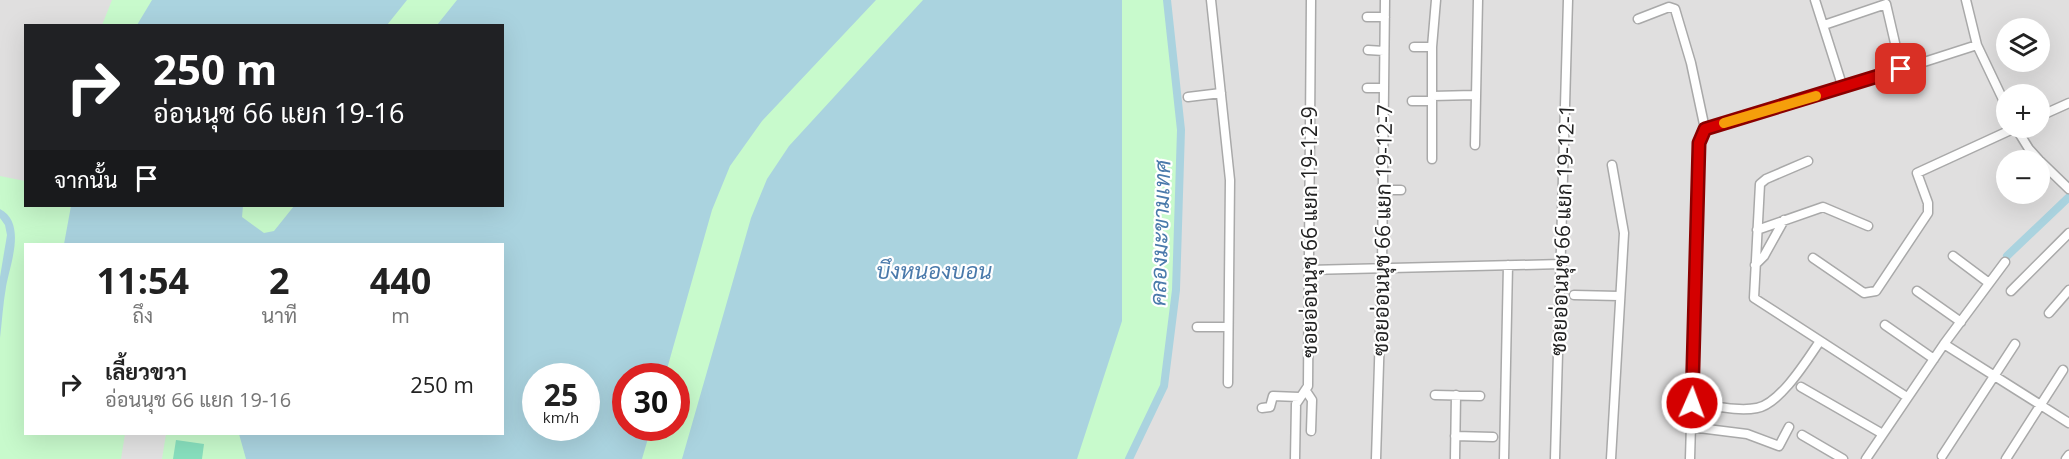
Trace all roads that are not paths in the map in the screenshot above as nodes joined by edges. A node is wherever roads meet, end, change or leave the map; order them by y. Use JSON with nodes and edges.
{"nodes":[{"id":1,"x":1211,"y":0,"type":"edge"},
{"id":2,"x":1311,"y":0,"type":"edge"},
{"id":3,"x":1385,"y":0,"type":"edge"},
{"id":4,"x":1436,"y":0,"type":"edge"},
{"id":5,"x":1478,"y":0,"type":"edge"},
{"id":6,"x":1568,"y":0,"type":"edge"},
{"id":7,"x":1815,"y":0,"type":"edge"},
{"id":8,"x":1966,"y":0,"type":"edge"},
{"id":9,"x":1886,"y":2,"type":"edge"},
{"id":10,"x":1367,"y":17,"type":"dead end"},
{"id":11,"x":1385,"y":17,"type":"junction"},
{"id":12,"x":1638,"y":19,"type":"dead end"},
{"id":13,"x":1824,"y":25,"type":"junction"},
{"id":14,"x":1977,"y":45,"type":"junction"},
{"id":15,"x":1414,"y":47,"type":"dead end"},
{"id":16,"x":1432,"y":47,"type":"junction"},
{"id":17,"x":1368,"y":50,"type":"dead end"},
{"id":18,"x":1384,"y":51,"type":"junction"},
{"id":19,"x":1901,"y":69,"type":"junction"},
{"id":20,"x":1996,"y":85,"type":"edge"},
{"id":21,"x":1367,"y":88,"type":"dead end"},
{"id":22,"x":1384,"y":88,"type":"junction"},
{"id":23,"x":1843,"y":88,"type":"junction"},
{"id":24,"x":1221,"y":93,"type":"junction"},
{"id":25,"x":1474,"y":95,"type":"junction"},
{"id":26,"x":1188,"y":98,"type":"dead end"},
{"id":27,"x":1432,"y":99,"type":"junction"},
{"id":28,"x":1412,"y":101,"type":"dead end"},
{"id":29,"x":2069,"y":104,"type":"edge"},
{"id":30,"x":2050,"y":112,"type":"edge"},
{"id":31,"x":1705,"y":129,"type":"junction"},
{"id":32,"x":1996,"y":137,"type":"edge"},
{"id":33,"x":1475,"y":145,"type":"dead end"},
{"id":34,"x":1432,"y":159,"type":"dead end"},
{"id":35,"x":1808,"y":161,"type":"dead end"},
{"id":36,"x":1612,"y":165,"type":"dead end"},
{"id":37,"x":2050,"y":171,"type":"edge"},
{"id":38,"x":2069,"y":189,"type":"edge"},
{"id":39,"x":1383,"y":190,"type":"junction"},
{"id":40,"x":1401,"y":190,"type":"dead end"},
{"id":41,"x":1784,"y":220,"type":"junction"},
{"id":42,"x":1868,"y":226,"type":"dead end"},
{"id":43,"x":1757,"y":230,"type":"junction"},
{"id":44,"x":2069,"y":233,"type":"edge"},
{"id":45,"x":1953,"y":256,"type":"dead end"},
{"id":46,"x":1813,"y":258,"type":"dead end"},
{"id":47,"x":2005,"y":262,"type":"dead end"},
{"id":48,"x":1562,"y":264,"type":"junction"},
{"id":49,"x":1508,"y":265,"type":"junction"},
{"id":50,"x":1755,"y":265,"type":"junction"},
{"id":51,"x":1382,"y":268,"type":"junction"},
{"id":52,"x":1308,"y":270,"type":"junction"},
{"id":53,"x":1989,"y":283,"type":"junction"},
{"id":54,"x":2069,"y":290,"type":"edge"},
{"id":55,"x":1917,"y":291,"type":"dead end"},
{"id":56,"x":2011,"y":291,"type":"dead end"},
{"id":57,"x":1574,"y":295,"type":"dead end"},
{"id":58,"x":1619,"y":296,"type":"junction"},
{"id":59,"x":2049,"y":313,"type":"dead end"},
{"id":60,"x":1961,"y":322,"type":"junction"},
{"id":61,"x":1886,"y":325,"type":"dead end"},
{"id":62,"x":1197,"y":327,"type":"dead end"},
{"id":63,"x":1228,"y":327,"type":"junction"},
{"id":64,"x":1820,"y":341,"type":"junction"},
{"id":65,"x":1944,"y":344,"type":"junction"},
{"id":66,"x":2015,"y":344,"type":"dead end"},
{"id":67,"x":1934,"y":359,"type":"junction"},
{"id":68,"x":2063,"y":370,"type":"dead end"},
{"id":69,"x":1993,"y":375,"type":"junction"},
{"id":70,"x":1228,"y":383,"type":"dead end"},
{"id":71,"x":1801,"y":387,"type":"dead end"},
{"id":72,"x":1306,"y":391,"type":"junction"},
{"id":73,"x":1435,"y":395,"type":"dead end"},
{"id":74,"x":1456,"y":395,"type":"junction"},
{"id":75,"x":1480,"y":396,"type":"dead end"},
{"id":76,"x":1299,"y":397,"type":"junction"},
{"id":77,"x":1907,"y":397,"type":"junction"},
{"id":78,"x":1692,"y":403,"type":"junction"},
{"id":79,"x":2041,"y":404,"type":"junction"},
{"id":80,"x":1262,"y":408,"type":"dead end"},
{"id":81,"x":2069,"y":423,"type":"edge"},
{"id":82,"x":1691,"y":427,"type":"junction"},
{"id":83,"x":1789,"y":427,"type":"dead end"},
{"id":84,"x":1311,"y":431,"type":"dead end"},
{"id":85,"x":1881,"y":433,"type":"junction"},
{"id":86,"x":1802,"y":435,"type":"dead end"},
{"id":87,"x":1455,"y":436,"type":"junction"},
{"id":88,"x":1493,"y":437,"type":"dead end"},
{"id":89,"x":2069,"y":455,"type":"edge"},
{"id":90,"x":1942,"y":456,"type":"dead end"},
{"id":91,"x":1295,"y":459,"type":"edge"},
{"id":92,"x":1376,"y":459,"type":"edge"},
{"id":93,"x":1455,"y":459,"type":"edge"},
{"id":94,"x":1504,"y":459,"type":"edge"},
{"id":95,"x":1555,"y":459,"type":"edge"},
{"id":96,"x":1611,"y":459,"type":"edge"},
{"id":97,"x":1690,"y":459,"type":"edge"},
{"id":98,"x":1843,"y":459,"type":"edge"},
{"id":99,"x":1866,"y":459,"type":"edge"},
{"id":100,"x":2006,"y":459,"type":"edge"},
{"id":101,"x":2066,"y":459,"type":"edge"}],
"edges":[{"from":1,"to":24,"type":"street"},
{"from":2,"to":52,"type":"street","name":"ซอยอ่อนนุช 66 แยก 19-12-9"},
{"from":3,"to":11,"type":"street","name":"ซอยอ่อนนุช 66 แยก 19-12-7"},
{"from":4,"to":16,"type":"street"},
{"from":5,"to":25,"type":"street"},
{"from":6,"to":48,"type":"street","name":"ซอยอ่อนนุช 66 แยก 19-12-1"},
{"from":7,"to":13,"type":"street"},
{"from":8,"to":14,"type":"street"},
{"from":9,"to":13,"type":"street"},
{"from":9,"to":19,"type":"street"},
{"from":10,"to":11,"type":"street"},
{"from":11,"to":18,"type":"street","name":"ซอยอ่อนนุช 66 แยก 19-12-7"},
{"from":12,"to":31,"type":"street"},
{"from":13,"to":23,"type":"street"},
{"from":14,"to":19,"type":"street"},
{"from":14,"to":20,"type":"street"},
{"from":15,"to":16,"type":"street"},
{"from":16,"to":27,"type":"street"},
{"from":17,"to":18,"type":"street"},
{"from":18,"to":22,"type":"street","name":"ซอยอ่อนนุช 66 แยก 19-12-7"},
{"from":19,"to":23,"type":"street"},
{"from":21,"to":22,"type":"street"},
{"from":22,"to":39,"type":"street","name":"ซอยอ่อนนุช 66 แยก 19-12-7"},
{"from":23,"to":31,"type":"street"},
{"from":24,"to":26,"type":"street"},
{"from":24,"to":63,"type":"street"},
{"from":25,"to":27,"type":"street"},
{"from":25,"to":33,"type":"street"},
{"from":27,"to":28,"type":"street"},
{"from":27,"to":34,"type":"street"},
{"from":29,"to":30,"type":"street"},
{"from":31,"to":78,"type":"street"},
{"from":32,"to":46,"type":"street"},
{"from":35,"to":43,"type":"street"},
{"from":36,"to":58,"type":"street"},
{"from":37,"to":38,"type":"street"},
{"from":39,"to":40,"type":"street"},
{"from":39,"to":51,"type":"street","name":"ซอยอ่อนนุช 66 แยก 19-12-7"},
{"from":41,"to":42,"type":"street"},
{"from":41,"to":43,"type":"street"},
{"from":41,"to":50,"type":"street"},
{"from":43,"to":50,"type":"street"},
{"from":44,"to":56,"type":"street"},
{"from":45,"to":53,"type":"street"},
{"from":47,"to":53,"type":"street"},
{"from":48,"to":49,"type":"street"},
{"from":48,"to":95,"type":"street","name":"ซอยอ่อนนุช 66 แยก 19-12-1"},
{"from":49,"to":51,"type":"street"},
{"from":49,"to":94,"type":"street"},
{"from":50,"to":64,"type":"street"},
{"from":51,"to":52,"type":"street"},
{"from":51,"to":92,"type":"street","name":"ซอยอ่อนนุช 66 แยก 19-12-7"},
{"from":52,"to":72,"type":"street","name":"ซอยอ่อนนุช 66 แยก 19-12-9"},
{"from":53,"to":60,"type":"street"},
{"from":54,"to":59,"type":"street"},
{"from":55,"to":60,"type":"street"},
{"from":57,"to":58,"type":"street"},
{"from":58,"to":96,"type":"street"},
{"from":60,"to":65,"type":"street"},
{"from":61,"to":67,"type":"street"},
{"from":62,"to":63,"type":"street"},
{"from":63,"to":70,"type":"street"},
{"from":64,"to":77,"type":"street"},
{"from":64,"to":78,"type":"street"},
{"from":65,"to":67,"type":"street"},
{"from":65,"to":69,"type":"street"},
{"from":66,"to":69,"type":"street"},
{"from":67,"to":77,"type":"street"},
{"from":68,"to":79,"type":"street"},
{"from":69,"to":79,"type":"street"},
{"from":69,"to":90,"type":"street"},
{"from":71,"to":85,"type":"street"},
{"from":72,"to":76,"type":"street"},
{"from":72,"to":84,"type":"street","name":"ซอยอ่อนนุช 66 แยก 19-12-9"},
{"from":73,"to":74,"type":"street"},
{"from":74,"to":75,"type":"street"},
{"from":74,"to":87,"type":"street"},
{"from":76,"to":80,"type":"street"},
{"from":76,"to":91,"type":"street"},
{"from":77,"to":85,"type":"street"},
{"from":78,"to":82,"type":"street"},
{"from":79,"to":81,"type":"street"},
{"from":79,"to":100,"type":"street"},
{"from":82,"to":83,"type":"street"},
{"from":82,"to":97,"type":"street"},
{"from":85,"to":99,"type":"street"},
{"from":86,"to":98,"type":"street"},
{"from":87,"to":88,"type":"street"},
{"from":87,"to":93,"type":"street"},
{"from":89,"to":101,"type":"street"}]}
